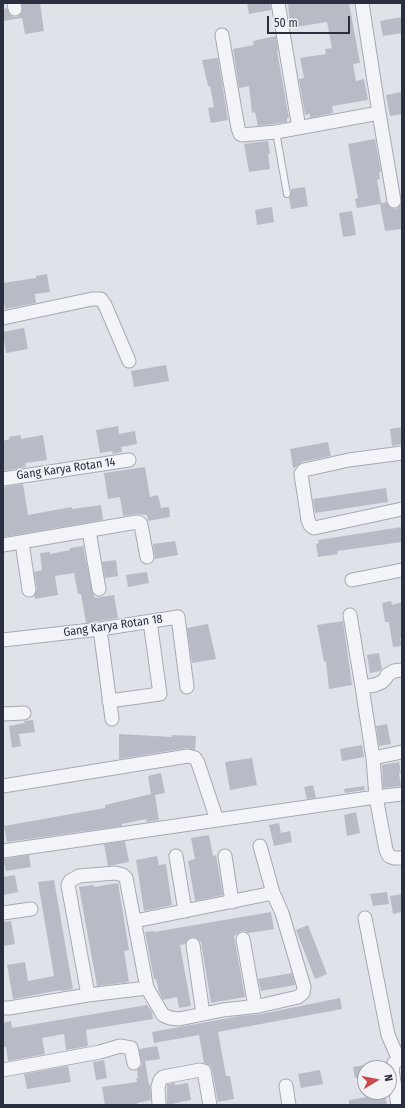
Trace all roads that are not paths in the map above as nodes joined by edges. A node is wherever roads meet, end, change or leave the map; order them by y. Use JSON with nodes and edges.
{"nodes":[{"id":1,"x":278,"y":3,"type":"edge"},
{"id":2,"x":362,"y":3,"type":"edge"},
{"id":3,"x":222,"y":34,"type":"dead end"},
{"id":4,"x":379,"y":113,"type":"junction"},
{"id":5,"x":299,"y":128,"type":"junction"},
{"id":6,"x":276,"y":132,"type":"junction"},
{"id":7,"x":287,"y":194,"type":"dead end"},
{"id":8,"x":394,"y":201,"type":"dead end"},
{"id":9,"x":3,"y":318,"type":"edge"},
{"id":10,"x":129,"y":361,"type":"dead end"},
{"id":11,"x":402,"y":453,"type":"edge"},
{"id":12,"x":130,"y":460,"type":"dead end"},
{"id":13,"x":3,"y":479,"type":"edge"},
{"id":14,"x":402,"y":509,"type":"edge"},
{"id":15,"x":90,"y":531,"type":"junction"},
{"id":16,"x":22,"y":542,"type":"junction"},
{"id":17,"x":3,"y":545,"type":"edge"},
{"id":18,"x":147,"y":557,"type":"dead end"},
{"id":19,"x":402,"y":570,"type":"edge"},
{"id":20,"x":352,"y":580,"type":"dead end"},
{"id":21,"x":99,"y":589,"type":"dead end"},
{"id":22,"x":29,"y":590,"type":"dead end"},
{"id":23,"x":350,"y":614,"type":"dead end"},
{"id":24,"x":150,"y":621,"type":"junction"},
{"id":25,"x":100,"y":629,"type":"junction"},
{"id":26,"x":3,"y":640,"type":"edge"},
{"id":27,"x":402,"y":670,"type":"edge"},
{"id":28,"x":187,"y":686,"type":"dead end"},
{"id":29,"x":362,"y":687,"type":"junction"},
{"id":30,"x":109,"y":701,"type":"junction"},
{"id":31,"x":24,"y":713,"type":"dead end"},
{"id":32,"x":3,"y":714,"type":"edge"},
{"id":33,"x":112,"y":719,"type":"dead end"},
{"id":34,"x":402,"y":752,"type":"edge"},
{"id":35,"x":373,"y":758,"type":"junction"},
{"id":36,"x":3,"y":786,"type":"edge"},
{"id":37,"x":402,"y":794,"type":"edge"},
{"id":38,"x":376,"y":797,"type":"junction"},
{"id":39,"x":217,"y":820,"type":"junction"},
{"id":40,"x":260,"y":846,"type":"dead end"},
{"id":41,"x":3,"y":852,"type":"edge"},
{"id":42,"x":176,"y":856,"type":"dead end"},
{"id":43,"x":226,"y":856,"type":"dead end"},
{"id":44,"x":402,"y":858,"type":"edge"},
{"id":45,"x":273,"y":893,"type":"junction"},
{"id":46,"x":232,"y":902,"type":"junction"},
{"id":47,"x":31,"y":909,"type":"dead end"},
{"id":48,"x":186,"y":911,"type":"junction"},
{"id":49,"x":3,"y":913,"type":"edge"},
{"id":50,"x":365,"y":918,"type":"dead end"},
{"id":51,"x":135,"y":921,"type":"junction"},
{"id":52,"x":243,"y":939,"type":"dead end"},
{"id":53,"x":193,"y":944,"type":"dead end"},
{"id":54,"x":147,"y":988,"type":"junction"},
{"id":55,"x":88,"y":995,"type":"junction"},
{"id":56,"x":255,"y":1006,"type":"junction"},
{"id":57,"x":3,"y":1008,"type":"edge"},
{"id":58,"x":203,"y":1014,"type":"junction"},
{"id":59,"x":400,"y":1059,"type":"edge"},
{"id":60,"x":134,"y":1063,"type":"dead end"},
{"id":61,"x":3,"y":1070,"type":"edge"},
{"id":62,"x":286,"y":1086,"type":"dead end"},
{"id":63,"x":159,"y":1105,"type":"edge"},
{"id":64,"x":210,"y":1105,"type":"edge"},
{"id":65,"x":289,"y":1105,"type":"edge"},
{"id":66,"x":398,"y":1105,"type":"edge"}],
"edges":[{"from":1,"to":5,"type":"street"},
{"from":2,"to":4,"type":"street"},
{"from":3,"to":6,"type":"street"},
{"from":4,"to":5,"type":"street"},
{"from":4,"to":8,"type":"street"},
{"from":5,"to":6,"type":"street"},
{"from":6,"to":7,"type":"lane"},
{"from":9,"to":10,"type":"street"},
{"from":11,"to":14,"type":"street"},
{"from":12,"to":13,"type":"street","name":"Gang Karya Rotan 14"},
{"from":15,"to":16,"type":"street"},
{"from":15,"to":18,"type":"street"},
{"from":15,"to":21,"type":"street"},
{"from":16,"to":17,"type":"street"},
{"from":16,"to":22,"type":"street"},
{"from":19,"to":20,"type":"street"},
{"from":23,"to":29,"type":"street"},
{"from":24,"to":25,"type":"street","name":"Gang Karya Rotan 18"},
{"from":24,"to":28,"type":"street","name":"Gang Karya Rotan 18"},
{"from":24,"to":30,"type":"street"},
{"from":25,"to":26,"type":"street","name":"Gang Karya Rotan 18"},
{"from":25,"to":30,"type":"street"},
{"from":27,"to":29,"type":"street"},
{"from":29,"to":35,"type":"street"},
{"from":30,"to":33,"type":"street"},
{"from":31,"to":32,"type":"street"},
{"from":34,"to":35,"type":"street"},
{"from":35,"to":38,"type":"street"},
{"from":36,"to":39,"type":"street"},
{"from":37,"to":38,"type":"street"},
{"from":38,"to":39,"type":"street"},
{"from":38,"to":44,"type":"street"},
{"from":39,"to":41,"type":"street"},
{"from":40,"to":45,"type":"street"},
{"from":42,"to":48,"type":"street"},
{"from":43,"to":46,"type":"street"},
{"from":45,"to":46,"type":"street"},
{"from":45,"to":56,"type":"street"},
{"from":46,"to":48,"type":"street"},
{"from":47,"to":49,"type":"street"},
{"from":48,"to":51,"type":"street"},
{"from":50,"to":59,"type":"street"},
{"from":51,"to":54,"type":"street"},
{"from":51,"to":55,"type":"street"},
{"from":52,"to":56,"type":"street"},
{"from":53,"to":58,"type":"street"},
{"from":54,"to":55,"type":"street"},
{"from":54,"to":58,"type":"street"},
{"from":55,"to":57,"type":"street"},
{"from":56,"to":58,"type":"street"},
{"from":59,"to":66,"type":"street"},
{"from":60,"to":61,"type":"street"},
{"from":62,"to":65,"type":"street"},
{"from":63,"to":64,"type":"street"}]}
